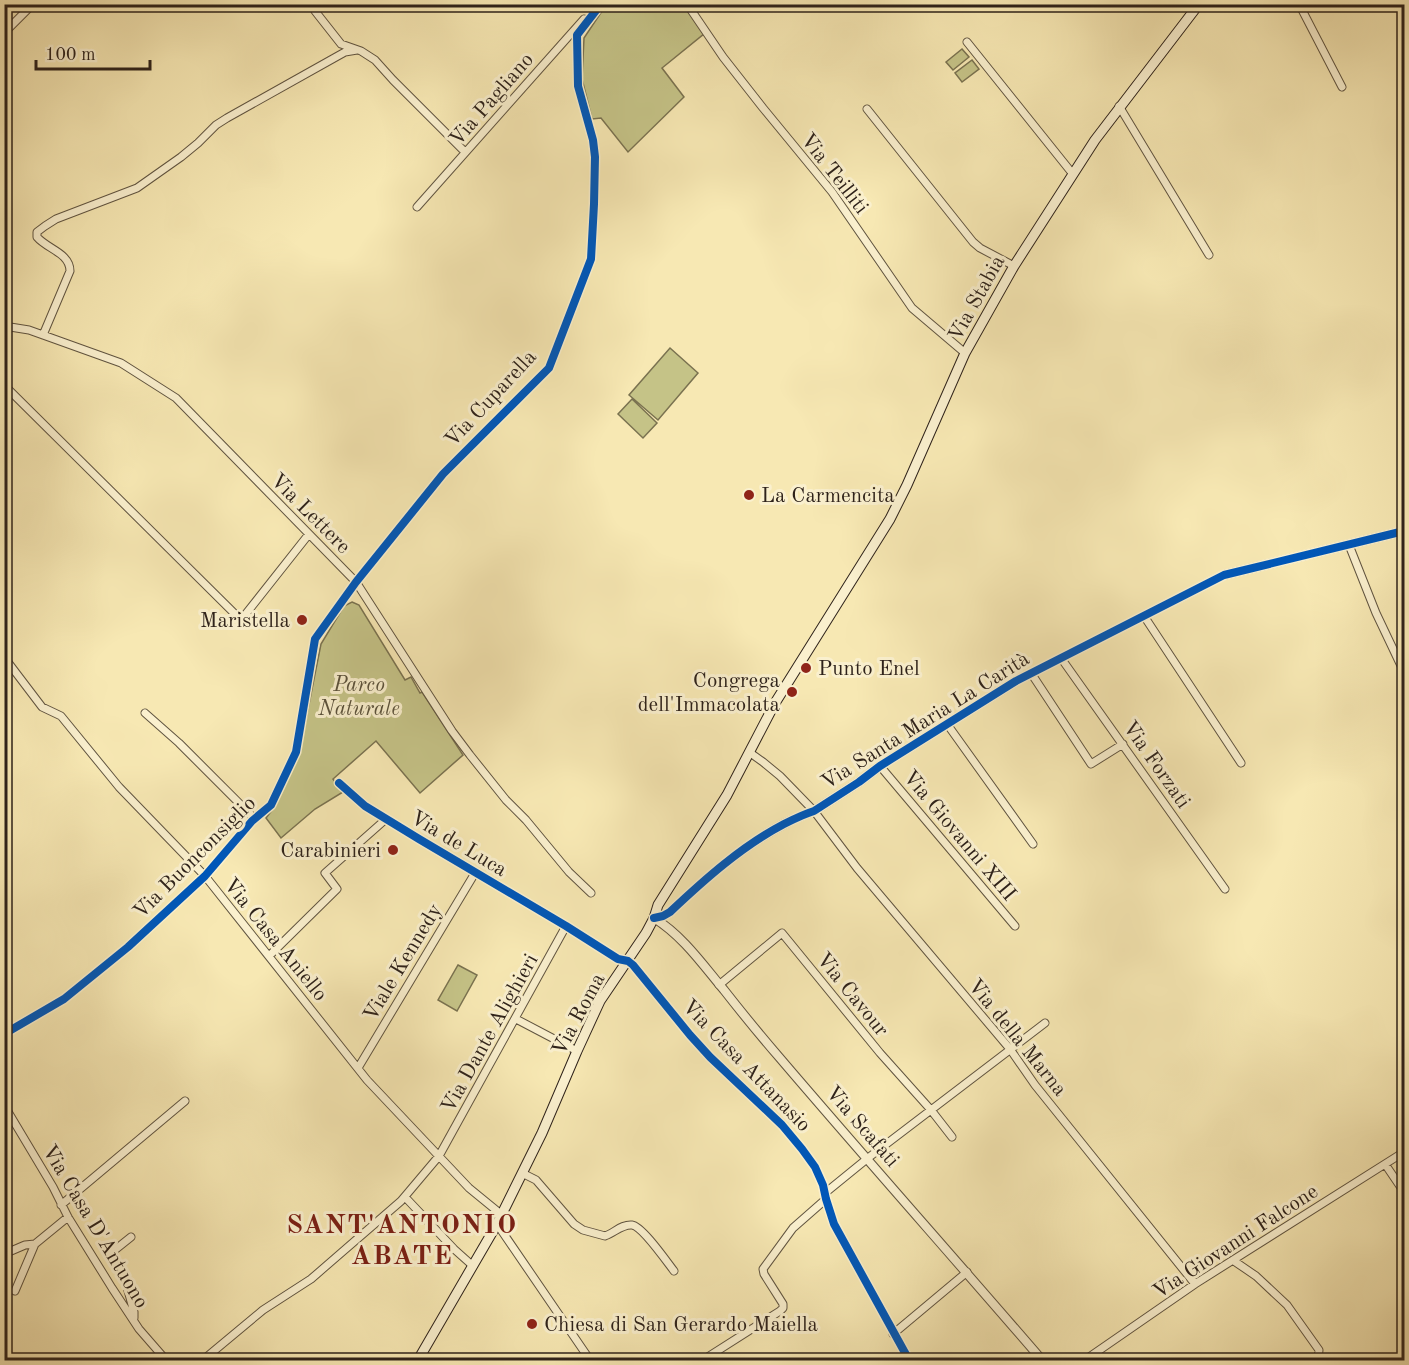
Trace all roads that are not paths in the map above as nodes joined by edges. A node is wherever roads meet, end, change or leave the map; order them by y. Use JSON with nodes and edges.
{"nodes":[{"id":1,"x":33,"y":4,"type":"edge"},
{"id":2,"x":601,"y":4,"type":"edge"},
{"id":3,"x":687,"y":4,"type":"edge"},
{"id":4,"x":1198,"y":4,"type":"edge"},
{"id":5,"x":1299,"y":4,"type":"edge"},
{"id":6,"x":315,"y":11,"type":"dead end"},
{"id":7,"x":592,"y":15,"type":"junction"},
{"id":8,"x":4,"y":33,"type":"edge"},
{"id":9,"x":967,"y":42,"type":"dead end"},
{"id":10,"x":357,"y":50,"type":"junction"},
{"id":11,"x":1342,"y":87,"type":"dead end"},
{"id":12,"x":1119,"y":106,"type":"junction"},
{"id":13,"x":867,"y":109,"type":"dead end"},
{"id":14,"x":465,"y":153,"type":"junction"},
{"id":15,"x":1072,"y":173,"type":"junction"},
{"id":16,"x":417,"y":207,"type":"dead end"},
{"id":17,"x":1209,"y":255,"type":"dead end"},
{"id":18,"x":1014,"y":266,"type":"junction"},
{"id":19,"x":4,"y":326,"type":"edge"},
{"id":20,"x":43,"y":334,"type":"junction"},
{"id":21,"x":965,"y":353,"type":"junction"},
{"id":22,"x":4,"y":385,"type":"edge"},
{"id":23,"x":1404,"y":531,"type":"edge"},
{"id":24,"x":309,"y":534,"type":"junction"},
{"id":25,"x":1349,"y":545,"type":"junction"},
{"id":26,"x":356,"y":582,"type":"junction"},
{"id":27,"x":1144,"y":616,"type":"junction"},
{"id":28,"x":820,"y":630,"type":"joint"},
{"id":29,"x":4,"y":657,"type":"edge"},
{"id":30,"x":1061,"y":658,"type":"junction"},
{"id":31,"x":1404,"y":672,"type":"edge"},
{"id":32,"x":1031,"y":674,"type":"junction"},
{"id":33,"x":144,"y":713,"type":"dead end"},
{"id":34,"x":947,"y":724,"type":"junction"},
{"id":35,"x":1123,"y":744,"type":"junction"},
{"id":36,"x":749,"y":752,"type":"junction"},
{"id":37,"x":1241,"y":763,"type":"dead end"},
{"id":38,"x":880,"y":766,"type":"junction"},
{"id":39,"x":339,"y":783,"type":"dead end"},
{"id":40,"x":814,"y":811,"type":"junction"},
{"id":41,"x":255,"y":819,"type":"junction"},
{"id":42,"x":386,"y":819,"type":"junction"},
{"id":43,"x":1033,"y":844,"type":"dead end"},
{"id":44,"x":475,"y":873,"type":"junction"},
{"id":45,"x":205,"y":876,"type":"junction"},
{"id":46,"x":1226,"y":889,"type":"dead end"},
{"id":47,"x":591,"y":893,"type":"dead end"},
{"id":48,"x":654,"y":918,"type":"junction"},
{"id":49,"x":566,"y":926,"type":"junction"},
{"id":50,"x":1015,"y":926,"type":"dead end"},
{"id":51,"x":269,"y":956,"type":"junction"},
{"id":52,"x":628,"y":961,"type":"junction"},
{"id":53,"x":719,"y":985,"type":"junction"},
{"id":54,"x":516,"y":1019,"type":"junction"},
{"id":55,"x":1045,"y":1023,"type":"dead end"},
{"id":56,"x":4,"y":1034,"type":"edge"},
{"id":57,"x":1010,"y":1049,"type":"junction"},
{"id":58,"x":577,"y":1051,"type":"junction"},
{"id":59,"x":358,"y":1068,"type":"junction"},
{"id":60,"x":184,"y":1101,"type":"dead end"},
{"id":61,"x":4,"y":1106,"type":"edge"},
{"id":62,"x":931,"y":1110,"type":"junction"},
{"id":63,"x":952,"y":1137,"type":"dead end"},
{"id":64,"x":1404,"y":1152,"type":"edge"},
{"id":65,"x":439,"y":1156,"type":"junction"},
{"id":66,"x":868,"y":1158,"type":"junction"},
{"id":67,"x":1385,"y":1164,"type":"junction"},
{"id":68,"x":522,"y":1173,"type":"junction"},
{"id":69,"x":1404,"y":1192,"type":"edge"},
{"id":70,"x":826,"y":1196,"type":"junction"},
{"id":71,"x":405,"y":1197,"type":"junction"},
{"id":72,"x":61,"y":1205,"type":"junction"},
{"id":73,"x":68,"y":1218,"type":"junction"},
{"id":74,"x":500,"y":1220,"type":"junction"},
{"id":75,"x":131,"y":1237,"type":"dead end"},
{"id":76,"x":35,"y":1244,"type":"junction"},
{"id":77,"x":4,"y":1254,"type":"edge"},
{"id":78,"x":1234,"y":1261,"type":"junction"},
{"id":79,"x":473,"y":1266,"type":"junction"},
{"id":80,"x":674,"y":1270,"type":"dead end"},
{"id":81,"x":967,"y":1272,"type":"junction"},
{"id":82,"x":1196,"y":1284,"type":"junction"},
{"id":83,"x":15,"y":1291,"type":"dead end"},
{"id":84,"x":134,"y":1319,"type":"junction"},
{"id":85,"x":893,"y":1334,"type":"junction"},
{"id":86,"x":166,"y":1360,"type":"edge"},
{"id":87,"x":202,"y":1360,"type":"edge"},
{"id":88,"x":418,"y":1360,"type":"edge"},
{"id":89,"x":590,"y":1360,"type":"edge"},
{"id":90,"x":703,"y":1360,"type":"edge"},
{"id":91,"x":909,"y":1360,"type":"edge"},
{"id":92,"x":1042,"y":1360,"type":"edge"},
{"id":93,"x":1085,"y":1360,"type":"edge"},
{"id":94,"x":1318,"y":1360,"type":"edge"}],
"edges":[{"from":1,"to":8,"type":"street"},
{"from":2,"to":7,"type":"street","name":"Via Cuparella"},
{"from":3,"to":21,"type":"street","name":"Via Teilliti"},
{"from":4,"to":12,"type":"main road","name":"Via Stabia"},
{"from":5,"to":11,"type":"street"},
{"from":6,"to":10,"type":"street"},
{"from":7,"to":14,"type":"street","name":"Via Pagliano"},
{"from":7,"to":26,"type":"street","name":"Via Cuparella"},
{"from":9,"to":15,"type":"street"},
{"from":10,"to":14,"type":"street"},
{"from":10,"to":20,"type":"street"},
{"from":12,"to":15,"type":"main road","name":"Via Stabia"},
{"from":12,"to":17,"type":"street"},
{"from":13,"to":18,"type":"street"},
{"from":14,"to":16,"type":"street","name":"Via Pagliano"},
{"from":15,"to":18,"type":"main road","name":"Via Stabia"},
{"from":18,"to":21,"type":"main road","name":"Via Stabia"},
{"from":19,"to":20,"type":"street","name":"Via Lettere"},
{"from":20,"to":24,"type":"street","name":"Via Lettere"},
{"from":21,"to":28,"type":"main road","name":"Via Stabia"},
{"from":22,"to":24,"type":"street"},
{"from":23,"to":25,"type":"street","name":"Via Santa Maria La Carità"},
{"from":24,"to":26,"type":"street","name":"Via Lettere"},
{"from":25,"to":27,"type":"street","name":"Via Santa Maria La Carità"},
{"from":25,"to":31,"type":"street"},
{"from":26,"to":41,"type":"street","name":"Via Buonconsiglio"},
{"from":26,"to":47,"type":"street","name":"Via Lettere"},
{"from":27,"to":30,"type":"street","name":"Via Santa Maria La Carità"},
{"from":27,"to":37,"type":"street"},
{"from":28,"to":36,"type":"main road","name":"Via Roma"},
{"from":29,"to":45,"type":"street","name":"Via Casa Aniello"},
{"from":30,"to":32,"type":"street","name":"Via Santa Maria La Carità"},
{"from":30,"to":35,"type":"street","name":"Via Forzati"},
{"from":32,"to":34,"type":"street","name":"Via Santa Maria La Carità"},
{"from":32,"to":35,"type":"street"},
{"from":33,"to":41,"type":"street"},
{"from":34,"to":38,"type":"street","name":"Via Santa Maria La Carità"},
{"from":34,"to":43,"type":"street"},
{"from":35,"to":46,"type":"street","name":"Via Forzati"},
{"from":36,"to":40,"type":"street","name":"Via della Marna"},
{"from":36,"to":48,"type":"main road","name":"Via Roma"},
{"from":38,"to":40,"type":"street","name":"Via Santa Maria La Carità"},
{"from":38,"to":50,"type":"street","name":"Via Giovanni XIII"},
{"from":39,"to":42,"type":"street","name":"Via de Luca"},
{"from":40,"to":48,"type":"street","name":"Via Santa Maria La Carità"},
{"from":40,"to":57,"type":"street","name":"Via della Marna"},
{"from":41,"to":45,"type":"street","name":"Via Buonconsiglio"},
{"from":42,"to":44,"type":"street","name":"Via de Luca"},
{"from":42,"to":51,"type":"street"},
{"from":44,"to":49,"type":"street","name":"Via de Luca"},
{"from":44,"to":59,"type":"street","name":"Viale Kennedy"},
{"from":45,"to":51,"type":"street","name":"Via Casa Aniello"},
{"from":45,"to":56,"type":"street","name":"Via Buonconsiglio"},
{"from":48,"to":52,"type":"main road","name":"Via Roma"},
{"from":48,"to":53,"type":"street","name":"Via Scafati"},
{"from":49,"to":52,"type":"street","name":"Via de Luca"},
{"from":49,"to":54,"type":"street","name":"Via Dante Alighieri"},
{"from":51,"to":59,"type":"street","name":"Via Casa Aniello"},
{"from":52,"to":58,"type":"main road","name":"Via Roma"},
{"from":52,"to":70,"type":"street","name":"Via Casa Attanasio"},
{"from":53,"to":62,"type":"street","name":"Via Cavour"},
{"from":53,"to":66,"type":"street","name":"Via Scafati"},
{"from":54,"to":58,"type":"street"},
{"from":54,"to":65,"type":"street","name":"Via Dante Alighieri"},
{"from":55,"to":57,"type":"street"},
{"from":57,"to":62,"type":"street"},
{"from":57,"to":82,"type":"street","name":"Via della Marna"},
{"from":58,"to":68,"type":"main road","name":"Via Roma"},
{"from":59,"to":65,"type":"street","name":"Via Casa Aniello"},
{"from":60,"to":72,"type":"street"},
{"from":61,"to":72,"type":"street","name":"Via Casa D'Antuono"},
{"from":62,"to":63,"type":"street","name":"Via Cavour"},
{"from":62,"to":66,"type":"street"},
{"from":64,"to":67,"type":"street","name":"Via Giovanni Falcone"},
{"from":65,"to":71,"type":"street","name":"Via Dante Alighieri"},
{"from":65,"to":74,"type":"street","name":"Via Casa Aniello"},
{"from":66,"to":70,"type":"street"},
{"from":66,"to":81,"type":"street","name":"Via Scafati"},
{"from":67,"to":69,"type":"street"},
{"from":67,"to":78,"type":"street","name":"Via Giovanni Falcone"},
{"from":68,"to":74,"type":"main road","name":"Via Roma"},
{"from":68,"to":80,"type":"street"},
{"from":70,"to":85,"type":"street","name":"Via Casa Attanasio"},
{"from":70,"to":90,"type":"street"},
{"from":71,"to":79,"type":"street"},
{"from":71,"to":87,"type":"street","name":"Via Dante Alighieri"},
{"from":72,"to":73,"type":"street","name":"Via Casa D'Antuono"},
{"from":73,"to":76,"type":"street"},
{"from":73,"to":84,"type":"street","name":"Via Casa D'Antuono"},
{"from":74,"to":79,"type":"main road","name":"Via Roma"},
{"from":74,"to":89,"type":"street","name":"Via Casa Aniello"},
{"from":75,"to":84,"type":"street"},
{"from":76,"to":77,"type":"street"},
{"from":76,"to":83,"type":"street"},
{"from":78,"to":82,"type":"street","name":"Via Giovanni Falcone"},
{"from":78,"to":94,"type":"street"},
{"from":79,"to":88,"type":"main road","name":"Via Roma"},
{"from":81,"to":85,"type":"street"},
{"from":81,"to":92,"type":"street","name":"Via Scafati"},
{"from":82,"to":93,"type":"street","name":"Via Giovanni Falcone"},
{"from":84,"to":86,"type":"street","name":"Via Casa D'Antuono"},
{"from":85,"to":91,"type":"street","name":"Via Casa Attanasio"}]}
